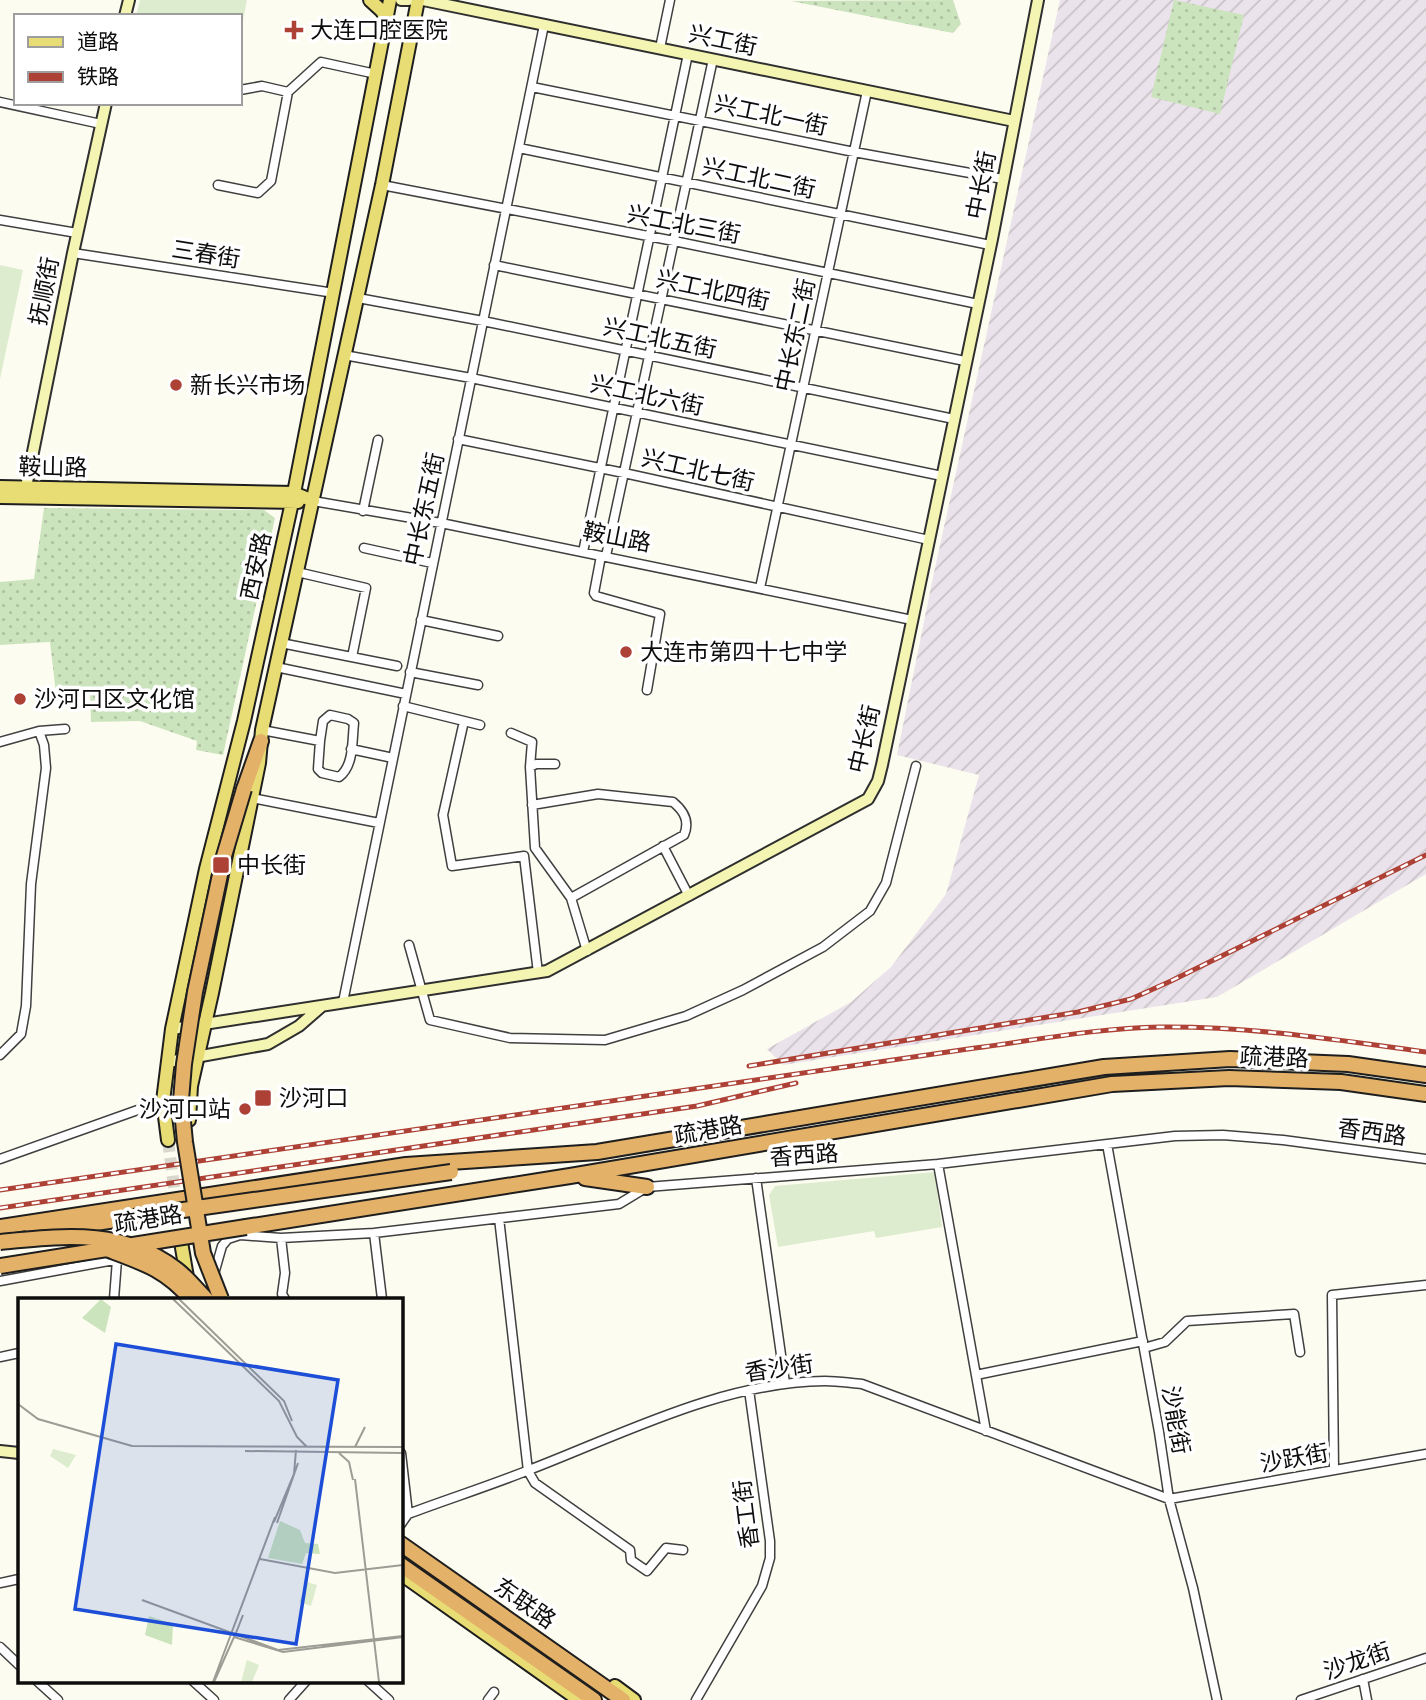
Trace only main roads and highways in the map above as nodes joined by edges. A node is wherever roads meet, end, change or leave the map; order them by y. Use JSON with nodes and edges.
{"nodes":[{"id":1,"x":370,"y":0,"type":"edge"},
{"id":2,"x":390,"y":0,"type":"edge"},
{"id":3,"x":420,"y":0,"type":"edge"},
{"id":4,"x":387,"y":21,"type":"junction"},
{"id":5,"x":0,"y":487,"type":"edge"},
{"id":6,"x":0,"y":497,"type":"edge"},
{"id":7,"x":293,"y":498,"type":"junction"},
{"id":8,"x":313,"y":501,"type":"junction"},
{"id":9,"x":261,"y":735,"type":"joint"},
{"id":10,"x":248,"y":793,"type":"junction"},
{"id":11,"x":1426,"y":1075,"type":"edge"},
{"id":12,"x":1426,"y":1094,"type":"edge"},
{"id":13,"x":191,"y":1139,"type":"dead end"},
{"id":14,"x":168,"y":1140,"type":"tunnel mouth"},
{"id":15,"x":597,"y":1152,"type":"junction"},
{"id":16,"x":570,"y":1176,"type":"junction"},
{"id":17,"x":647,"y":1187,"type":"road end"},
{"id":18,"x":0,"y":1227,"type":"edge"},
{"id":19,"x":0,"y":1240,"type":"edge"},
{"id":20,"x":207,"y":1240,"type":"dead end"},
{"id":21,"x":181,"y":1242,"type":"tunnel mouth"},
{"id":22,"x":0,"y":1256,"type":"edge"},
{"id":23,"x":0,"y":1266,"type":"edge"},
{"id":24,"x":191,"y":1298,"type":"edge"},
{"id":25,"x":192,"y":1298,"type":"edge"},
{"id":26,"x":205,"y":1298,"type":"edge"},
{"id":27,"x":221,"y":1298,"type":"edge"},
{"id":28,"x":227,"y":1298,"type":"edge"},
{"id":29,"x":402,"y":1537,"type":"edge"},
{"id":30,"x":402,"y":1545,"type":"edge"},
{"id":31,"x":402,"y":1566,"type":"edge"},
{"id":32,"x":402,"y":1575,"type":"edge"},
{"id":33,"x":579,"y":1700,"type":"edge"},
{"id":34,"x":594,"y":1700,"type":"edge"},
{"id":35,"x":623,"y":1700,"type":"edge"},
{"id":36,"x":634,"y":1700,"type":"edge"}],
"edges":[{"from":1,"to":4,"type":"main road"},
{"from":2,"to":4,"type":"main road","name":"西安路"},
{"from":3,"to":8,"type":"main road","name":"西安路"},
{"from":4,"to":7,"type":"main road","name":"西安路"},
{"from":5,"to":7,"type":"main road","name":"鞍山路"},
{"from":6,"to":7,"type":"main road","name":"鞍山路"},
{"from":7,"to":8,"type":"main road","name":"鞍山路"},
{"from":7,"to":14,"type":"main road","name":"西安路"},
{"from":8,"to":9,"type":"main road","name":"西安路"},
{"from":9,"to":10,"type":"highway"},
{"from":10,"to":13,"type":"main road"},
{"from":10,"to":27,"type":"highway","bridge":true},
{"from":11,"to":15,"type":"highway"},
{"from":12,"to":16,"type":"highway","name":"疏港路"},
{"from":15,"to":18,"type":"highway"},
{"from":15,"to":19,"type":"highway","bridge":true},
{"from":16,"to":17,"type":"highway"},
{"from":16,"to":23,"type":"highway","name":"疏港路","bridge":true},
{"from":19,"to":26,"type":"highway","bridge":true},
{"from":20,"to":28,"type":"main road"},
{"from":21,"to":25,"type":"main road"},
{"from":22,"to":24,"type":"highway","bridge":true},
{"from":29,"to":36,"type":"main road"},
{"from":30,"to":35,"type":"highway","name":"东联路"},
{"from":31,"to":34,"type":"highway","name":"东联路"},
{"from":32,"to":33,"type":"main road"}]}
